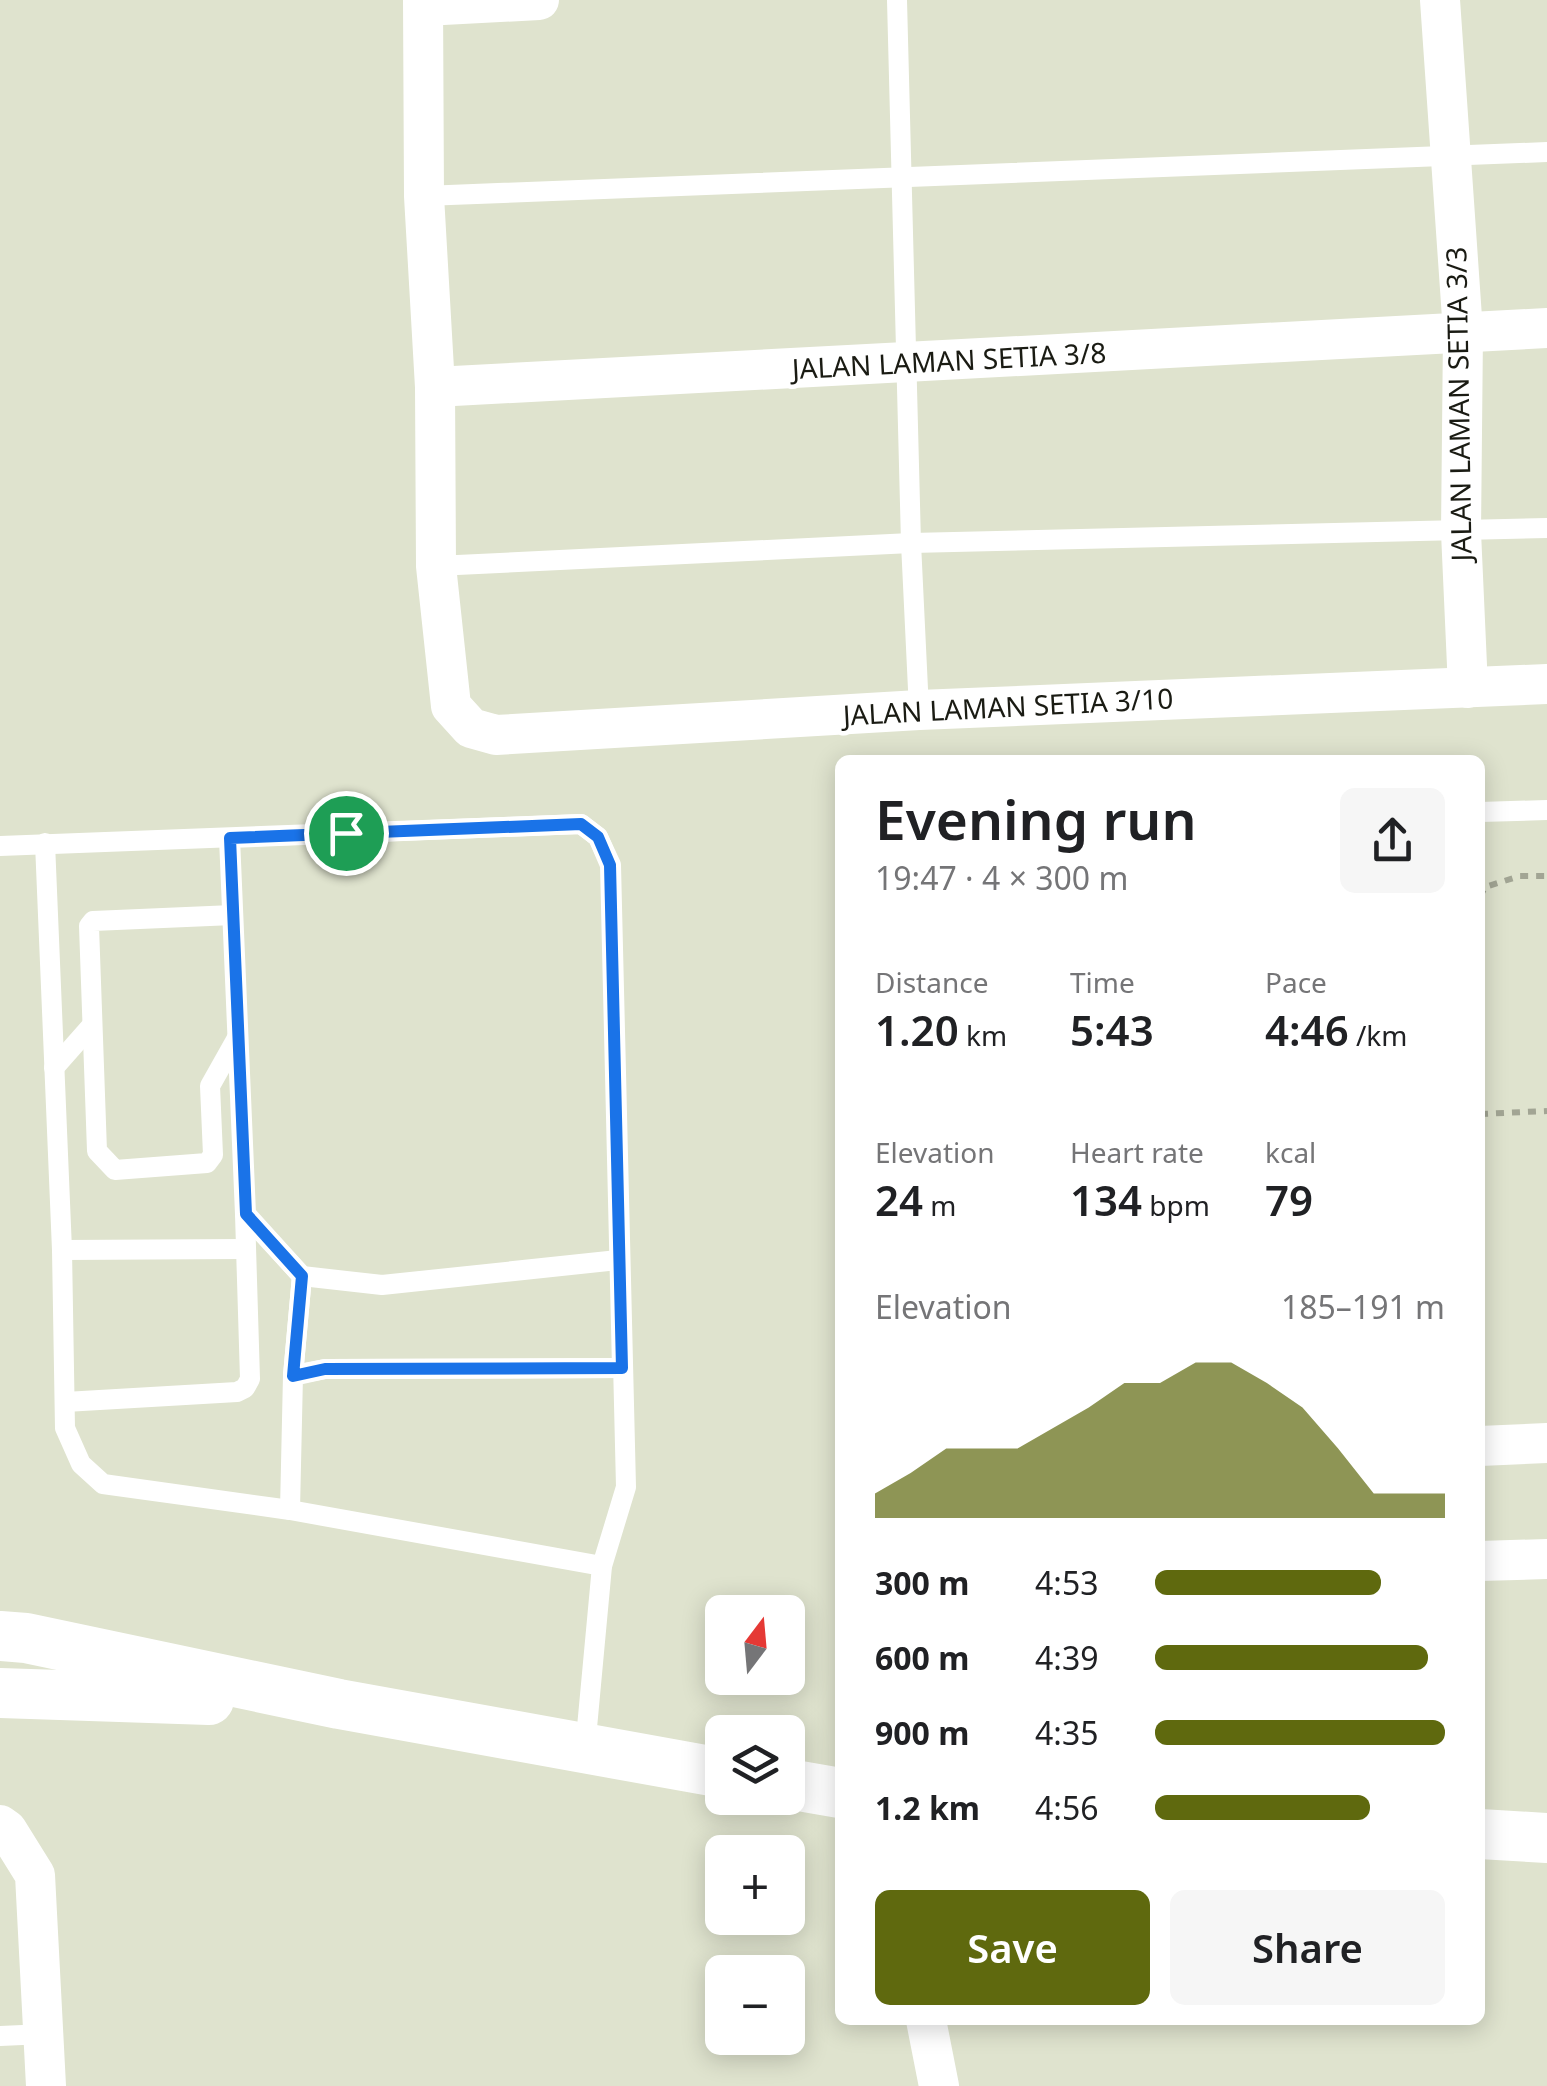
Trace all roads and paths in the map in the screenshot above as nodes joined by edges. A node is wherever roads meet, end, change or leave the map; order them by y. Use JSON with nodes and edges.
{"nodes":[{"id":1,"x":539,"y":0,"type":"edge"},
{"id":2,"x":897,"y":0,"type":"edge"},
{"id":3,"x":1440,"y":0,"type":"edge"},
{"id":4,"x":424,"y":3,"type":"edge"},
{"id":5,"x":1547,"y":152,"type":"edge"},
{"id":6,"x":1450,"y":156,"type":"junction"},
{"id":7,"x":903,"y":179,"type":"junction"},
{"id":8,"x":424,"y":196,"type":"junction"},
{"id":9,"x":1547,"y":328,"type":"edge"},
{"id":10,"x":1463,"y":332,"type":"junction"},
{"id":11,"x":906,"y":364,"type":"junction"},
{"id":12,"x":435,"y":387,"type":"junction"},
{"id":13,"x":1547,"y":528,"type":"edge"},
{"id":14,"x":1461,"y":532,"type":"junction"},
{"id":15,"x":911,"y":543,"type":"junction"},
{"id":16,"x":436,"y":566,"type":"junction"},
{"id":17,"x":1547,"y":684,"type":"edge"},
{"id":18,"x":1468,"y":688,"type":"junction"},
{"id":19,"x":919,"y":710,"type":"junction"},
{"id":20,"x":1547,"y":810,"type":"edge"},
{"id":21,"x":1485,"y":812,"type":"edge"},
{"id":22,"x":230,"y":838,"type":"junction"},
{"id":23,"x":46,"y":843,"type":"junction"},
{"id":24,"x":4,"y":845,"type":"edge"},
{"id":25,"x":1547,"y":876,"type":"edge"},
{"id":26,"x":1485,"y":887,"type":"edge"},
{"id":27,"x":233,"y":914,"type":"junction"},
{"id":28,"x":92,"y":1025,"type":"junction"},
{"id":29,"x":238,"y":1036,"type":"junction"},
{"id":30,"x":54,"y":1068,"type":"junction"},
{"id":31,"x":1547,"y":1111,"type":"edge"},
{"id":32,"x":1485,"y":1114,"type":"edge"},
{"id":33,"x":246,"y":1214,"type":"junction"},
{"id":34,"x":244,"y":1249,"type":"junction"},
{"id":35,"x":62,"y":1250,"type":"junction"},
{"id":36,"x":618,"y":1260,"type":"junction"},
{"id":37,"x":302,"y":1276,"type":"junction"},
{"id":38,"x":622,"y":1368,"type":"junction"},
{"id":39,"x":293,"y":1376,"type":"junction"},
{"id":40,"x":65,"y":1402,"type":"junction"},
{"id":41,"x":1547,"y":1444,"type":"edge"},
{"id":42,"x":1485,"y":1446,"type":"edge"},
{"id":43,"x":290,"y":1510,"type":"junction"},
{"id":44,"x":1547,"y":1559,"type":"edge"},
{"id":45,"x":1485,"y":1562,"type":"edge"},
{"id":46,"x":602,"y":1566,"type":"junction"},
{"id":47,"x":9,"y":1633,"type":"edge"},
{"id":48,"x":0,"y":1693,"type":"edge"},
{"id":49,"x":339,"y":1704,"type":"junction"},
{"id":50,"x":584,"y":1749,"type":"junction"},
{"id":51,"x":705,"y":1769,"type":"edge"},
{"id":52,"x":805,"y":1787,"type":"edge"},
{"id":53,"x":835,"y":1792,"type":"edge"},
{"id":54,"x":0,"y":1825,"type":"edge"},
{"id":55,"x":1485,"y":1834,"type":"edge"},
{"id":56,"x":1547,"y":1838,"type":"edge"},
{"id":57,"x":927,"y":2025,"type":"edge"},
{"id":58,"x":45,"y":2034,"type":"junction"},
{"id":59,"x":0,"y":2036,"type":"edge"},
{"id":60,"x":46,"y":2086,"type":"edge"},
{"id":61,"x":939,"y":2086,"type":"edge"}],
"edges":[{"from":1,"to":4,"type":"street"},
{"from":2,"to":7,"type":"lane"},
{"from":3,"to":6,"type":"street","name":"JALAN LAMAN SETIA 3/3"},
{"from":4,"to":8,"type":"street"},
{"from":5,"to":6,"type":"lane"},
{"from":6,"to":7,"type":"lane"},
{"from":6,"to":10,"type":"street","name":"JALAN LAMAN SETIA 3/3"},
{"from":7,"to":8,"type":"lane"},
{"from":7,"to":11,"type":"lane"},
{"from":8,"to":12,"type":"street"},
{"from":9,"to":10,"type":"street","name":"JALAN LAMAN SETIA 3/8"},
{"from":10,"to":11,"type":"street","name":"JALAN LAMAN SETIA 3/8"},
{"from":10,"to":14,"type":"street","name":"JALAN LAMAN SETIA 3/3"},
{"from":11,"to":12,"type":"street","name":"JALAN LAMAN SETIA 3/8"},
{"from":11,"to":15,"type":"lane"},
{"from":12,"to":16,"type":"street"},
{"from":13,"to":14,"type":"lane"},
{"from":14,"to":15,"type":"lane"},
{"from":14,"to":18,"type":"street","name":"JALAN LAMAN SETIA 3/3"},
{"from":15,"to":16,"type":"lane"},
{"from":15,"to":19,"type":"lane"},
{"from":16,"to":19,"type":"street","name":"JALAN LAMAN SETIA 3/10"},
{"from":17,"to":18,"type":"street","name":"JALAN LAMAN SETIA 3/10"},
{"from":18,"to":19,"type":"street","name":"JALAN LAMAN SETIA 3/10"},
{"from":20,"to":21,"type":"lane"},
{"from":22,"to":23,"type":"lane"},
{"from":22,"to":27,"type":"lane"},
{"from":22,"to":36,"type":"lane"},
{"from":23,"to":24,"type":"lane"},
{"from":23,"to":30,"type":"lane"},
{"from":25,"to":26,"type":"path"},
{"from":27,"to":28,"type":"lane"},
{"from":27,"to":29,"type":"lane"},
{"from":28,"to":29,"type":"lane"},
{"from":28,"to":30,"type":"lane"},
{"from":29,"to":33,"type":"lane"},
{"from":30,"to":35,"type":"lane"},
{"from":31,"to":32,"type":"path"},
{"from":33,"to":34,"type":"lane"},
{"from":33,"to":37,"type":"lane"},
{"from":34,"to":35,"type":"lane"},
{"from":34,"to":40,"type":"lane"},
{"from":35,"to":40,"type":"lane"},
{"from":36,"to":37,"type":"lane"},
{"from":36,"to":38,"type":"lane"},
{"from":37,"to":39,"type":"lane"},
{"from":38,"to":39,"type":"lane"},
{"from":38,"to":46,"type":"lane"},
{"from":39,"to":43,"type":"lane"},
{"from":40,"to":43,"type":"lane"},
{"from":41,"to":42,"type":"street"},
{"from":43,"to":46,"type":"lane"},
{"from":44,"to":45,"type":"street"},
{"from":46,"to":50,"type":"lane"},
{"from":47,"to":49,"type":"street"},
{"from":48,"to":49,"type":"street"},
{"from":49,"to":50,"type":"street"},
{"from":50,"to":51,"type":"street"},
{"from":52,"to":53,"type":"street"},
{"from":54,"to":58,"type":"street"},
{"from":55,"to":56,"type":"street"},
{"from":57,"to":61,"type":"street"},
{"from":58,"to":59,"type":"lane"},
{"from":58,"to":60,"type":"street"}]}
